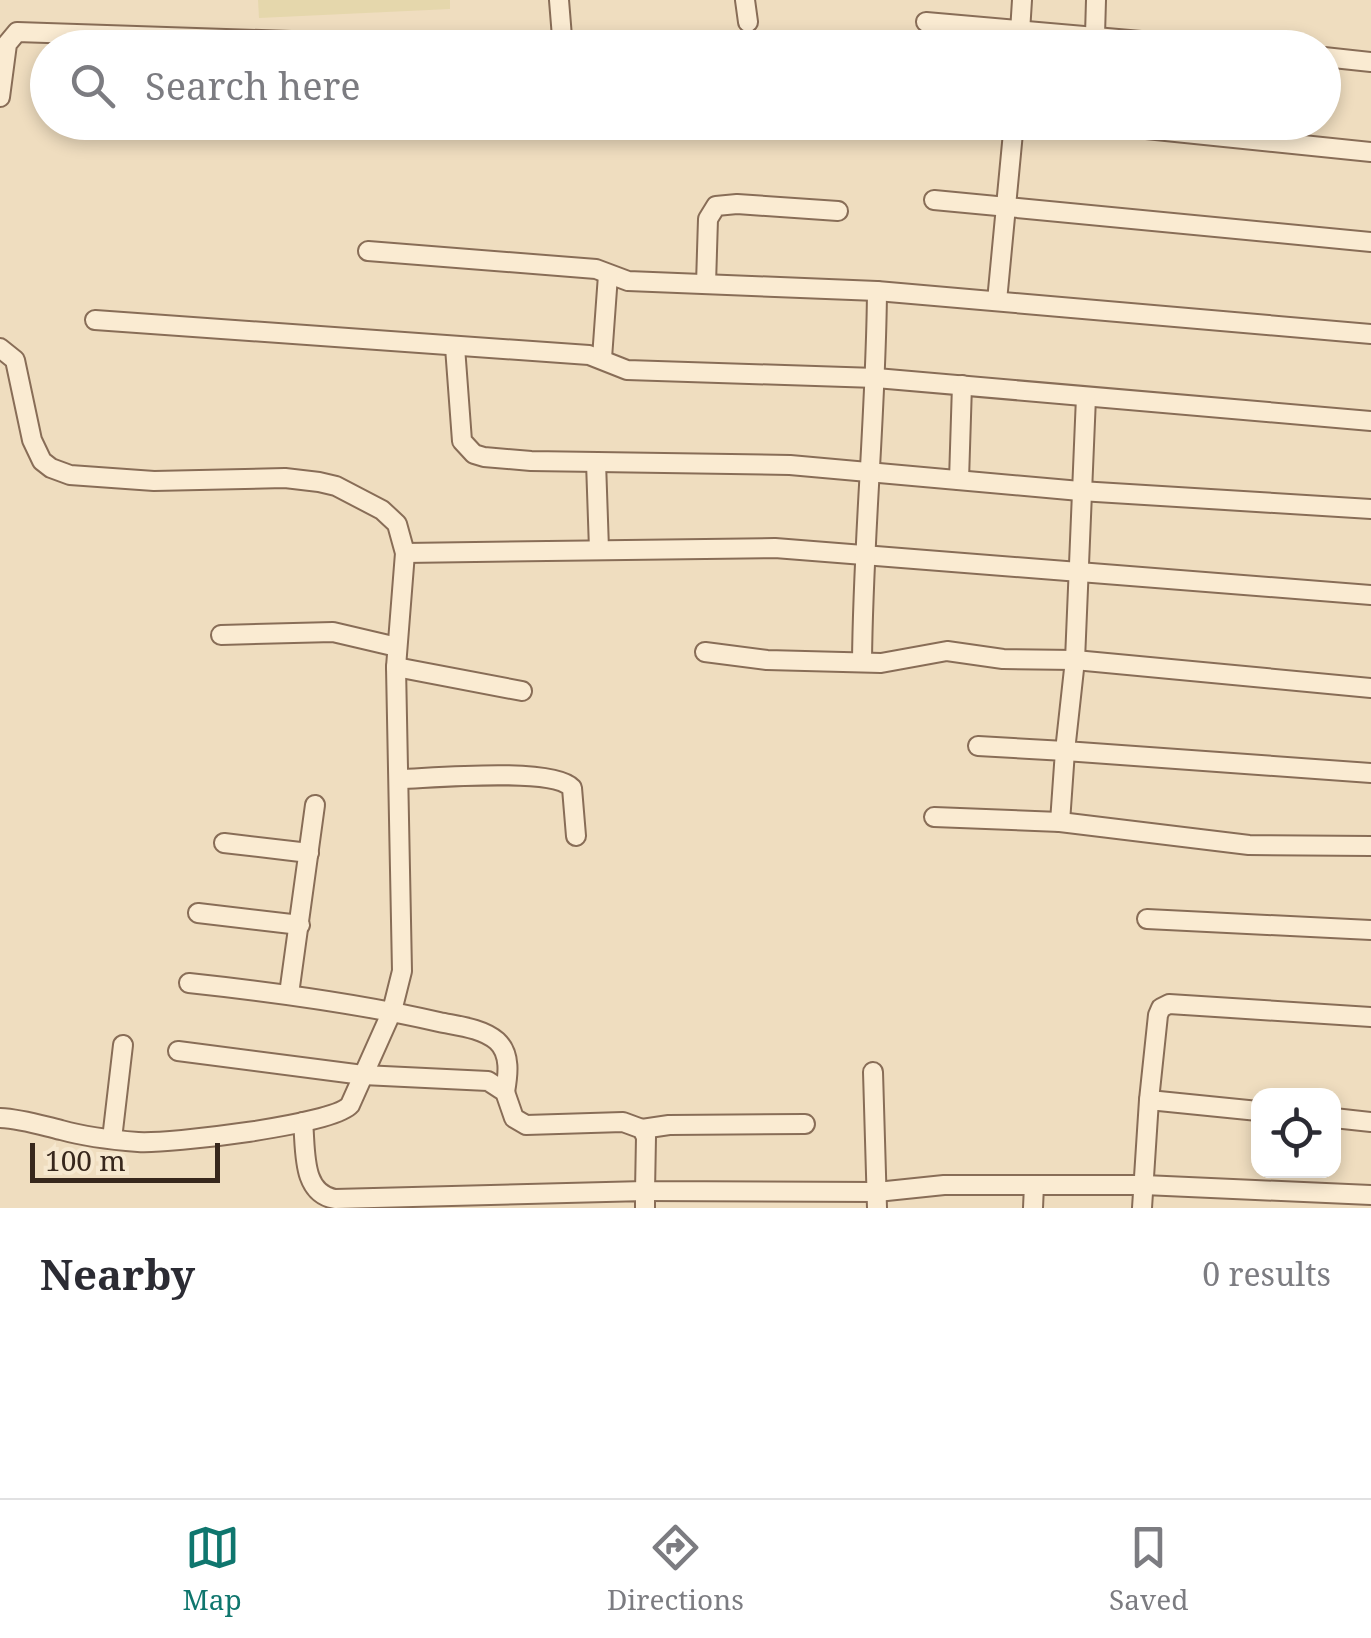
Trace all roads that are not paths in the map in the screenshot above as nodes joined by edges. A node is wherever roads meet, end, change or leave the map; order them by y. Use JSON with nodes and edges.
{"nodes":[{"id":1,"x":559,"y":0,"type":"edge"},
{"id":2,"x":746,"y":0,"type":"edge"},
{"id":3,"x":1022,"y":0,"type":"edge"},
{"id":4,"x":1096,"y":0,"type":"edge"},
{"id":5,"x":748,"y":22,"type":"dead end"},
{"id":6,"x":926,"y":22,"type":"dead end"},
{"id":7,"x":1021,"y":28,"type":"junction"},
{"id":8,"x":561,"y":30,"type":"edge"},
{"id":9,"x":1042,"y":30,"type":"edge"},
{"id":10,"x":1095,"y":30,"type":"edge"},
{"id":11,"x":30,"y":32,"type":"edge"},
{"id":12,"x":1341,"y":59,"type":"edge"},
{"id":13,"x":1371,"y":62,"type":"edge"},
{"id":14,"x":0,"y":97,"type":"edge"},
{"id":15,"x":1012,"y":140,"type":"edge"},
{"id":16,"x":1254,"y":140,"type":"edge"},
{"id":17,"x":1371,"y":152,"type":"edge"},
{"id":18,"x":934,"y":200,"type":"dead end"},
{"id":19,"x":1004,"y":208,"type":"junction"},
{"id":20,"x":838,"y":211,"type":"dead end"},
{"id":21,"x":1371,"y":242,"type":"edge"},
{"id":22,"x":368,"y":251,"type":"dead end"},
{"id":23,"x":608,"y":275,"type":"junction"},
{"id":24,"x":706,"y":284,"type":"junction"},
{"id":25,"x":877,"y":291,"type":"junction"},
{"id":26,"x":997,"y":301,"type":"junction"},
{"id":27,"x":95,"y":320,"type":"dead end"},
{"id":28,"x":1371,"y":334,"type":"edge"},
{"id":29,"x":455,"y":346,"type":"junction"},
{"id":30,"x":0,"y":348,"type":"edge"},
{"id":31,"x":602,"y":358,"type":"junction"},
{"id":32,"x":876,"y":378,"type":"junction"},
{"id":33,"x":962,"y":386,"type":"junction"},
{"id":34,"x":1086,"y":397,"type":"junction"},
{"id":35,"x":1371,"y":421,"type":"edge"},
{"id":36,"x":596,"y":462,"type":"junction"},
{"id":37,"x":871,"y":472,"type":"junction"},
{"id":38,"x":958,"y":480,"type":"junction"},
{"id":39,"x":1080,"y":491,"type":"junction"},
{"id":40,"x":1371,"y":509,"type":"edge"},
{"id":41,"x":599,"y":549,"type":"junction"},
{"id":42,"x":405,"y":553,"type":"junction"},
{"id":43,"x":863,"y":553,"type":"junction"},
{"id":44,"x":1076,"y":572,"type":"junction"},
{"id":45,"x":1371,"y":595,"type":"edge"},
{"id":46,"x":220,"y":635,"type":"dead end"},
{"id":47,"x":398,"y":647,"type":"junction"},
{"id":48,"x":704,"y":652,"type":"dead end"},
{"id":49,"x":1075,"y":660,"type":"junction"},
{"id":50,"x":862,"y":662,"type":"junction"},
{"id":51,"x":396,"y":667,"type":"junction"},
{"id":52,"x":1371,"y":688,"type":"edge"},
{"id":53,"x":522,"y":691,"type":"dead end"},
{"id":54,"x":978,"y":746,"type":"dead end"},
{"id":55,"x":1065,"y":751,"type":"junction"},
{"id":56,"x":1371,"y":774,"type":"edge"},
{"id":57,"x":400,"y":779,"type":"junction"},
{"id":58,"x":315,"y":805,"type":"dead end"},
{"id":59,"x":934,"y":817,"type":"dead end"},
{"id":60,"x":1060,"y":822,"type":"junction"},
{"id":61,"x":576,"y":836,"type":"dead end"},
{"id":62,"x":224,"y":842,"type":"dead end"},
{"id":63,"x":1371,"y":846,"type":"edge"},
{"id":64,"x":309,"y":853,"type":"junction"},
{"id":65,"x":198,"y":913,"type":"dead end"},
{"id":66,"x":1147,"y":920,"type":"dead end"},
{"id":67,"x":300,"y":924,"type":"junction"},
{"id":68,"x":1371,"y":930,"type":"edge"},
{"id":69,"x":188,"y":983,"type":"dead end"},
{"id":70,"x":289,"y":994,"type":"junction"},
{"id":71,"x":392,"y":1011,"type":"junction"},
{"id":72,"x":1371,"y":1017,"type":"edge"},
{"id":73,"x":123,"y":1045,"type":"dead end"},
{"id":74,"x":178,"y":1050,"type":"dead end"},
{"id":75,"x":873,"y":1072,"type":"dead end"},
{"id":76,"x":363,"y":1075,"type":"junction"},
{"id":77,"x":505,"y":1092,"type":"junction"},
{"id":78,"x":1148,"y":1100,"type":"junction"},
{"id":79,"x":1251,"y":1110,"type":"edge"},
{"id":80,"x":0,"y":1118,"type":"edge"},
{"id":81,"x":1341,"y":1119,"type":"edge"},
{"id":82,"x":303,"y":1122,"type":"junction"},
{"id":83,"x":1371,"y":1122,"type":"edge"},
{"id":84,"x":806,"y":1124,"type":"dead end"},
{"id":85,"x":642,"y":1129,"type":"junction"},
{"id":86,"x":112,"y":1139,"type":"junction"},
{"id":87,"x":1034,"y":1184,"type":"junction"},
{"id":88,"x":1144,"y":1184,"type":"junction"},
{"id":89,"x":1371,"y":1195,"type":"edge"},
{"id":90,"x":645,"y":1199,"type":"edge"},
{"id":91,"x":877,"y":1200,"type":"edge"},
{"id":92,"x":1033,"y":1208,"type":"edge"},
{"id":93,"x":1142,"y":1208,"type":"edge"}],
"edges":[{"from":1,"to":8,"type":"street"},
{"from":2,"to":5,"type":"street"},
{"from":3,"to":7,"type":"street"},
{"from":4,"to":10,"type":"street"},
{"from":6,"to":7,"type":"street"},
{"from":7,"to":9,"type":"street"},
{"from":11,"to":14,"type":"street"},
{"from":12,"to":13,"type":"street"},
{"from":15,"to":19,"type":"street"},
{"from":16,"to":17,"type":"street"},
{"from":18,"to":19,"type":"street"},
{"from":19,"to":21,"type":"street"},
{"from":19,"to":26,"type":"street"},
{"from":20,"to":24,"type":"street"},
{"from":22,"to":23,"type":"street"},
{"from":23,"to":24,"type":"street"},
{"from":23,"to":31,"type":"street"},
{"from":24,"to":25,"type":"street"},
{"from":25,"to":26,"type":"street"},
{"from":25,"to":32,"type":"street"},
{"from":26,"to":28,"type":"street"},
{"from":27,"to":29,"type":"street"},
{"from":29,"to":31,"type":"street"},
{"from":29,"to":36,"type":"street"},
{"from":30,"to":42,"type":"street"},
{"from":31,"to":32,"type":"street"},
{"from":32,"to":33,"type":"street"},
{"from":32,"to":37,"type":"street"},
{"from":33,"to":34,"type":"street"},
{"from":33,"to":38,"type":"street"},
{"from":34,"to":35,"type":"street"},
{"from":34,"to":39,"type":"street"},
{"from":36,"to":37,"type":"street"},
{"from":36,"to":41,"type":"street"},
{"from":37,"to":38,"type":"street"},
{"from":37,"to":43,"type":"street"},
{"from":38,"to":39,"type":"street"},
{"from":39,"to":40,"type":"street"},
{"from":39,"to":44,"type":"street"},
{"from":41,"to":42,"type":"street"},
{"from":41,"to":43,"type":"street"},
{"from":42,"to":47,"type":"street"},
{"from":43,"to":44,"type":"street"},
{"from":43,"to":50,"type":"street"},
{"from":44,"to":45,"type":"street"},
{"from":44,"to":49,"type":"street"},
{"from":46,"to":47,"type":"street"},
{"from":47,"to":51,"type":"street"},
{"from":48,"to":50,"type":"street"},
{"from":49,"to":50,"type":"street"},
{"from":49,"to":52,"type":"street"},
{"from":49,"to":55,"type":"street"},
{"from":51,"to":53,"type":"street"},
{"from":51,"to":57,"type":"street"},
{"from":54,"to":55,"type":"street"},
{"from":55,"to":56,"type":"street"},
{"from":55,"to":60,"type":"street"},
{"from":57,"to":61,"type":"street"},
{"from":57,"to":71,"type":"street"},
{"from":58,"to":64,"type":"street"},
{"from":59,"to":60,"type":"street"},
{"from":60,"to":63,"type":"street"},
{"from":62,"to":64,"type":"street"},
{"from":64,"to":67,"type":"street"},
{"from":65,"to":67,"type":"street"},
{"from":66,"to":68,"type":"street"},
{"from":67,"to":70,"type":"street"},
{"from":69,"to":70,"type":"street"},
{"from":70,"to":71,"type":"street"},
{"from":71,"to":76,"type":"street"},
{"from":71,"to":77,"type":"street"},
{"from":72,"to":78,"type":"street"},
{"from":73,"to":86,"type":"street"},
{"from":74,"to":76,"type":"street"},
{"from":75,"to":91,"type":"street"},
{"from":76,"to":77,"type":"street"},
{"from":76,"to":82,"type":"street"},
{"from":77,"to":85,"type":"street"},
{"from":78,"to":79,"type":"street"},
{"from":78,"to":88,"type":"street"},
{"from":80,"to":86,"type":"street"},
{"from":81,"to":83,"type":"street"},
{"from":82,"to":86,"type":"street"},
{"from":82,"to":90,"type":"street"},
{"from":84,"to":85,"type":"street"},
{"from":85,"to":90,"type":"street"},
{"from":87,"to":88,"type":"street"},
{"from":87,"to":91,"type":"street"},
{"from":87,"to":92,"type":"street"},
{"from":88,"to":89,"type":"street"},
{"from":88,"to":93,"type":"street"},
{"from":90,"to":91,"type":"street"}]}
